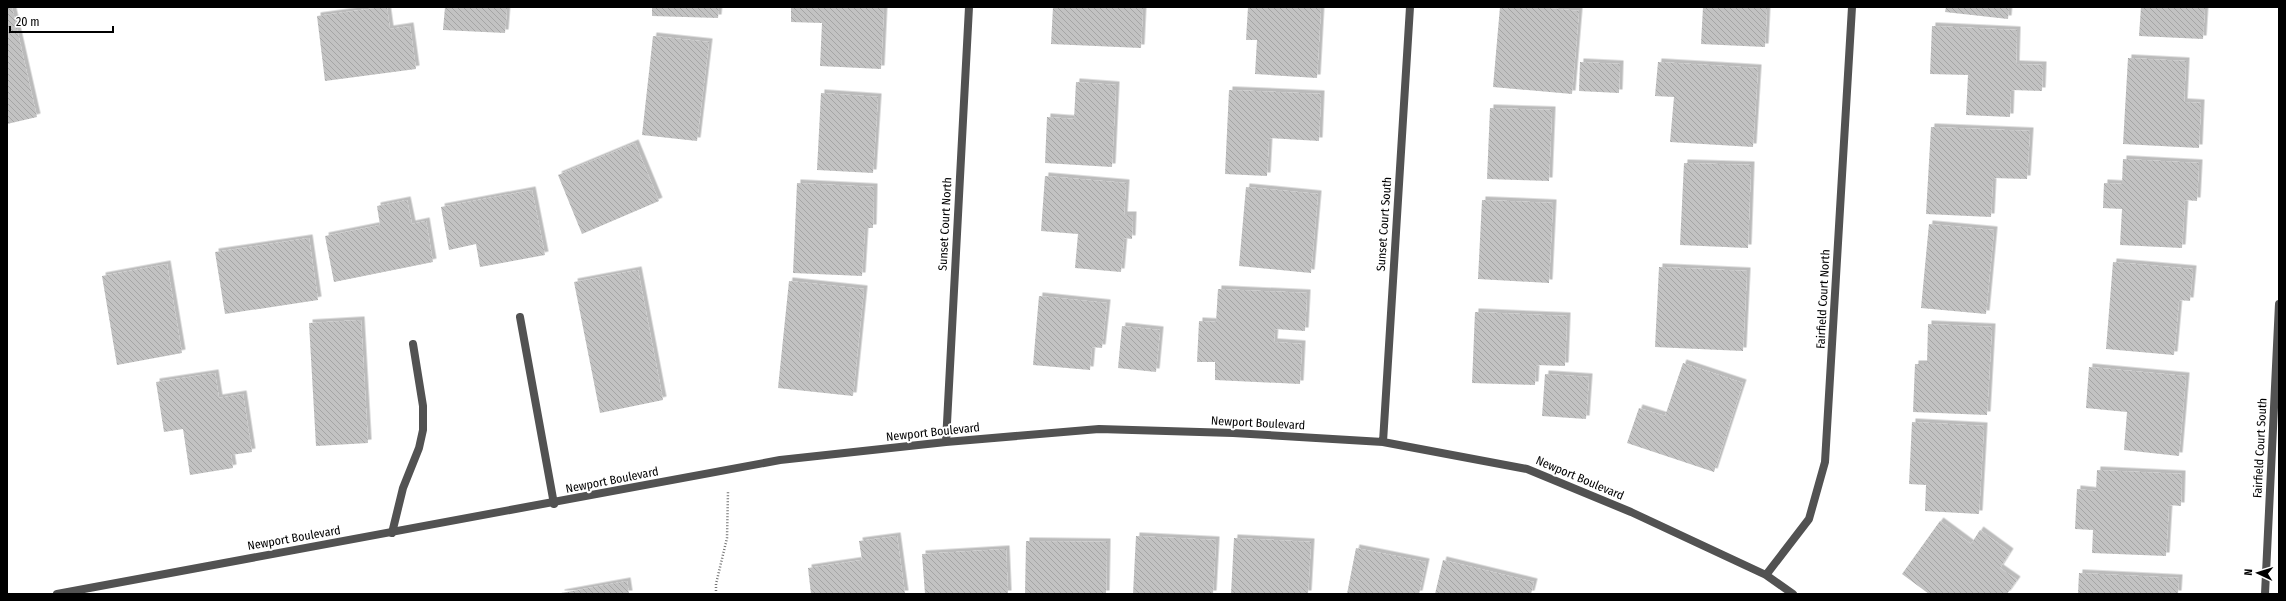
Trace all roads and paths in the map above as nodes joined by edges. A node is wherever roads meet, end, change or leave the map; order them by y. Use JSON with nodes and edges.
{"nodes":[{"id":1,"x":969,"y":7,"type":"edge"},
{"id":2,"x":1410,"y":7,"type":"edge"},
{"id":3,"x":1852,"y":7,"type":"edge"},
{"id":4,"x":2279,"y":304,"type":"edge"},
{"id":5,"x":520,"y":317,"type":"dead end"},
{"id":6,"x":413,"y":344,"type":"dead end"},
{"id":7,"x":946,"y":442,"type":"junction"},
{"id":8,"x":1383,"y":442,"type":"junction"},
{"id":9,"x":726,"y":471,"type":"junction"},
{"id":10,"x":554,"y":504,"type":"junction"},
{"id":11,"x":392,"y":532,"type":"junction"},
{"id":12,"x":1766,"y":575,"type":"junction"},
{"id":13,"x":57,"y":594,"type":"edge"},
{"id":14,"x":716,"y":594,"type":"edge"},
{"id":15,"x":1793,"y":594,"type":"edge"},
{"id":16,"x":2265,"y":594,"type":"edge"}],
"edges":[{"from":1,"to":7,"type":"street","name":"Sunset Court North"},
{"from":2,"to":8,"type":"street","name":"Sunset Court South"},
{"from":3,"to":12,"type":"street","name":"Fairfield Court North"},
{"from":4,"to":16,"type":"street","name":"Fairfield Court South"},
{"from":5,"to":10,"type":"street"},
{"from":6,"to":11,"type":"street"},
{"from":7,"to":8,"type":"street","name":"Newport Boulevard"},
{"from":7,"to":9,"type":"street","name":"Newport Boulevard"},
{"from":8,"to":12,"type":"street","name":"Newport Boulevard"},
{"from":9,"to":10,"type":"street","name":"Newport Boulevard"},
{"from":9,"to":14,"type":"path"},
{"from":10,"to":11,"type":"street","name":"Newport Boulevard"},
{"from":11,"to":13,"type":"street","name":"Newport Boulevard"},
{"from":12,"to":15,"type":"street","name":"Newport Boulevard"}]}
